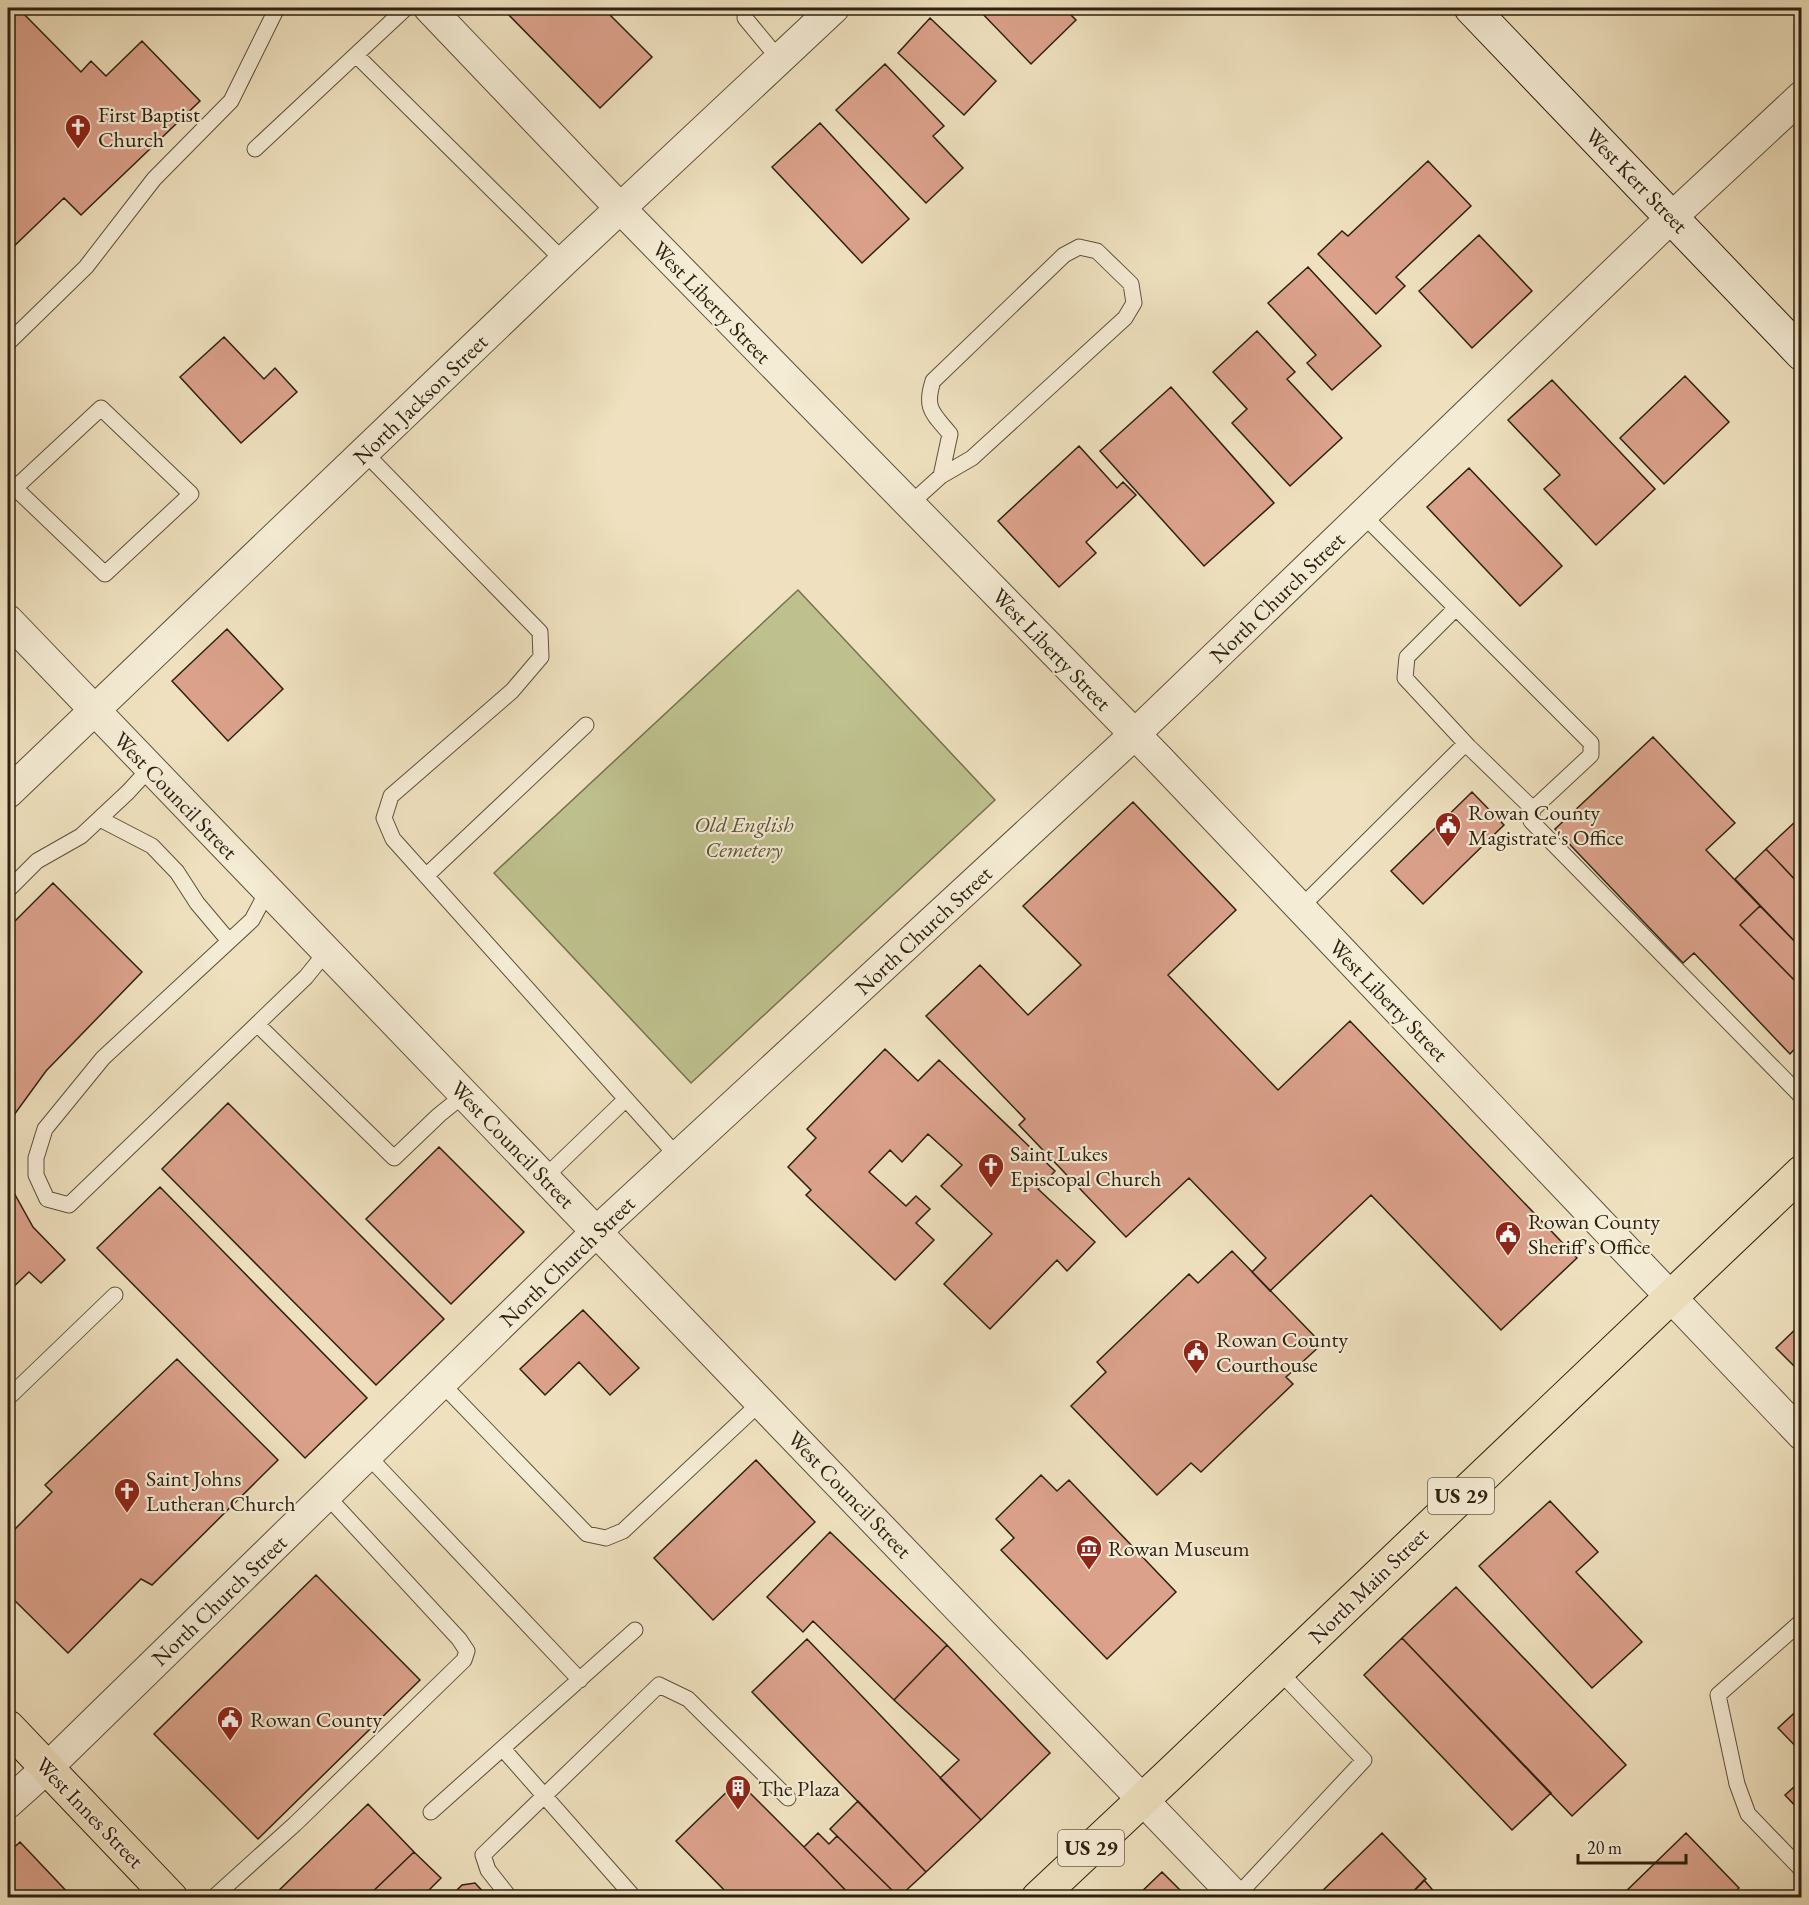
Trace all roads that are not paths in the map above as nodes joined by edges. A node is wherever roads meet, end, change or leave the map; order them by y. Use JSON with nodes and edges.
{"nodes":[{"id":1,"x":278,"y":8,"type":"edge"},
{"id":2,"x":406,"y":8,"type":"edge"},
{"id":3,"x":429,"y":8,"type":"edge"},
{"id":4,"x":746,"y":8,"type":"edge"},
{"id":5,"x":834,"y":8,"type":"edge"},
{"id":6,"x":1471,"y":8,"type":"edge"},
{"id":7,"x":356,"y":55,"type":"junction"},
{"id":8,"x":779,"y":59,"type":"junction"},
{"id":9,"x":1802,"y":96,"type":"edge"},
{"id":10,"x":255,"y":149,"type":"dead end"},
{"id":11,"x":620,"y":208,"type":"junction"},
{"id":12,"x":1672,"y":217,"type":"junction"},
{"id":13,"x":564,"y":261,"type":"junction"},
{"id":14,"x":8,"y":343,"type":"edge"},
{"id":15,"x":1802,"y":354,"type":"edge"},
{"id":16,"x":364,"y":452,"type":"junction"},
{"id":17,"x":941,"y":476,"type":"junction"},
{"id":18,"x":11,"y":484,"type":"edge"},
{"id":19,"x":910,"y":504,"type":"junction"},
{"id":20,"x":1363,"y":515,"type":"junction"},
{"id":21,"x":1456,"y":608,"type":"junction"},
{"id":22,"x":8,"y":620,"type":"edge"},
{"id":23,"x":94,"y":710,"type":"junction"},
{"id":24,"x":586,"y":725,"type":"dead end"},
{"id":25,"x":1136,"y":734,"type":"junction"},
{"id":26,"x":1469,"y":747,"type":"junction"},
{"id":27,"x":150,"y":768,"type":"junction"},
{"id":28,"x":8,"y":792,"type":"edge"},
{"id":29,"x":1533,"y":809,"type":"junction"},
{"id":30,"x":100,"y":819,"type":"junction"},
{"id":31,"x":426,"y":876,"type":"junction"},
{"id":32,"x":8,"y":890,"type":"edge"},
{"id":33,"x":268,"y":890,"type":"junction"},
{"id":34,"x":1301,"y":907,"type":"junction"},
{"id":35,"x":229,"y":941,"type":"junction"},
{"id":36,"x":327,"y":951,"type":"junction"},
{"id":37,"x":257,"y":1024,"type":"junction"},
{"id":38,"x":465,"y":1094,"type":"junction"},
{"id":39,"x":1802,"y":1097,"type":"edge"},
{"id":40,"x":626,"y":1099,"type":"junction"},
{"id":41,"x":678,"y":1157,"type":"junction"},
{"id":42,"x":1802,"y":1172,"type":"edge"},
{"id":43,"x":544,"y":1177,"type":"junction"},
{"id":44,"x":597,"y":1231,"type":"junction"},
{"id":45,"x":115,"y":1295,"type":"dead end"},
{"id":46,"x":1670,"y":1296,"type":"junction"},
{"id":47,"x":441,"y":1383,"type":"junction"},
{"id":48,"x":8,"y":1398,"type":"edge"},
{"id":49,"x":761,"y":1402,"type":"junction"},
{"id":50,"x":1802,"y":1435,"type":"edge"},
{"id":51,"x":367,"y":1455,"type":"junction"},
{"id":52,"x":326,"y":1495,"type":"junction"},
{"id":53,"x":1802,"y":1620,"type":"edge"},
{"id":54,"x":635,"y":1630,"type":"dead end"},
{"id":55,"x":1278,"y":1670,"type":"junction"},
{"id":56,"x":580,"y":1680,"type":"junction"},
{"id":57,"x":8,"y":1727,"type":"edge"},
{"id":58,"x":503,"y":1749,"type":"junction"},
{"id":59,"x":48,"y":1767,"type":"junction"},
{"id":60,"x":545,"y":1796,"type":"junction"},
{"id":61,"x":788,"y":1798,"type":"dead end"},
{"id":62,"x":1144,"y":1799,"type":"junction"},
{"id":63,"x":8,"y":1803,"type":"edge"},
{"id":64,"x":430,"y":1812,"type":"dead end"},
{"id":65,"x":1802,"y":1870,"type":"edge"},
{"id":66,"x":1237,"y":1897,"type":"edge"},
{"id":67,"x":171,"y":1898,"type":"edge"},
{"id":68,"x":213,"y":1898,"type":"edge"},
{"id":69,"x":510,"y":1898,"type":"edge"},
{"id":70,"x":630,"y":1898,"type":"edge"},
{"id":71,"x":1038,"y":1898,"type":"edge"}],
"edges":[{"from":1,"to":14,"type":"lane"},
{"from":2,"to":7,"type":"lane"},
{"from":3,"to":11,"type":"street","name":"West Liberty Street"},
{"from":4,"to":8,"type":"lane"},
{"from":5,"to":8,"type":"street","name":"North Jackson Street"},
{"from":6,"to":12,"type":"street","name":"West Kerr Street"},
{"from":7,"to":10,"type":"lane"},
{"from":7,"to":13,"type":"lane"},
{"from":8,"to":11,"type":"street","name":"North Jackson Street"},
{"from":9,"to":12,"type":"street","name":"North Church Street"},
{"from":11,"to":13,"type":"street","name":"North Jackson Street"},
{"from":11,"to":19,"type":"street","name":"West Liberty Street"},
{"from":12,"to":15,"type":"street","name":"West Kerr Street"},
{"from":12,"to":20,"type":"street","name":"North Church Street"},
{"from":13,"to":16,"type":"street","name":"North Jackson Street"},
{"from":16,"to":23,"type":"street","name":"North Jackson Street"},
{"from":16,"to":31,"type":"lane"},
{"from":17,"to":17,"type":"lane"},
{"from":17,"to":19,"type":"lane"},
{"from":18,"to":18,"type":"lane"},
{"from":19,"to":25,"type":"street","name":"West Liberty Street"},
{"from":20,"to":21,"type":"lane"},
{"from":20,"to":25,"type":"street","name":"North Church Street"},
{"from":21,"to":26,"type":"lane"},
{"from":21,"to":29,"type":"lane"},
{"from":22,"to":23,"type":"street","name":"West Council Street"},
{"from":23,"to":27,"type":"street","name":"West Council Street"},
{"from":23,"to":28,"type":"street","name":"North Jackson Street"},
{"from":24,"to":31,"type":"lane"},
{"from":25,"to":34,"type":"street","name":"West Liberty Street"},
{"from":25,"to":41,"type":"street","name":"North Church Street"},
{"from":26,"to":29,"type":"lane"},
{"from":26,"to":34,"type":"lane"},
{"from":27,"to":30,"type":"lane"},
{"from":27,"to":33,"type":"street","name":"West Council Street"},
{"from":29,"to":39,"type":"lane"},
{"from":30,"to":32,"type":"lane"},
{"from":30,"to":35,"type":"lane"},
{"from":31,"to":40,"type":"lane"},
{"from":33,"to":35,"type":"lane"},
{"from":33,"to":36,"type":"street","name":"West Council Street"},
{"from":34,"to":46,"type":"street","name":"West Liberty Street"},
{"from":35,"to":37,"type":"lane"},
{"from":36,"to":37,"type":"lane"},
{"from":36,"to":38,"type":"street","name":"West Council Street"},
{"from":37,"to":38,"type":"lane"},
{"from":38,"to":43,"type":"street","name":"West Council Street"},
{"from":40,"to":41,"type":"lane"},
{"from":40,"to":43,"type":"lane"},
{"from":41,"to":44,"type":"street","name":"North Church Street"},
{"from":42,"to":46,"type":"main road","name":"North Main Street","number":"US 29"},
{"from":43,"to":44,"type":"street","name":"West Council Street"},
{"from":44,"to":47,"type":"street","name":"North Church Street"},
{"from":44,"to":49,"type":"street","name":"West Council Street"},
{"from":45,"to":48,"type":"lane"},
{"from":46,"to":50,"type":"street","name":"West Liberty Street"},
{"from":46,"to":55,"type":"main road","name":"North Main Street","number":"US 29"},
{"from":47,"to":49,"type":"lane"},
{"from":47,"to":51,"type":"street","name":"North Church Street"},
{"from":49,"to":62,"type":"street","name":"West Council Street"},
{"from":51,"to":52,"type":"street","name":"North Church Street"},
{"from":51,"to":56,"type":"lane"},
{"from":52,"to":59,"type":"street","name":"North Church Street"},
{"from":52,"to":68,"type":"lane"},
{"from":53,"to":65,"type":"lane"},
{"from":54,"to":56,"type":"lane"},
{"from":55,"to":62,"type":"main road","name":"North Main Street","number":"US 29"},
{"from":55,"to":66,"type":"lane"},
{"from":56,"to":58,"type":"lane"},
{"from":57,"to":59,"type":"main road","name":"West Innes Street"},
{"from":58,"to":60,"type":"lane"},
{"from":58,"to":64,"type":"lane"},
{"from":59,"to":63,"type":"street","name":"North Church Street"},
{"from":59,"to":67,"type":"main road","name":"West Innes Street"},
{"from":60,"to":61,"type":"lane"},
{"from":60,"to":69,"type":"lane"},
{"from":60,"to":70,"type":"lane"},
{"from":62,"to":66,"type":"street","name":"West Council Street"},
{"from":62,"to":71,"type":"main road","name":"North Main Street","number":"US 29"}]}
